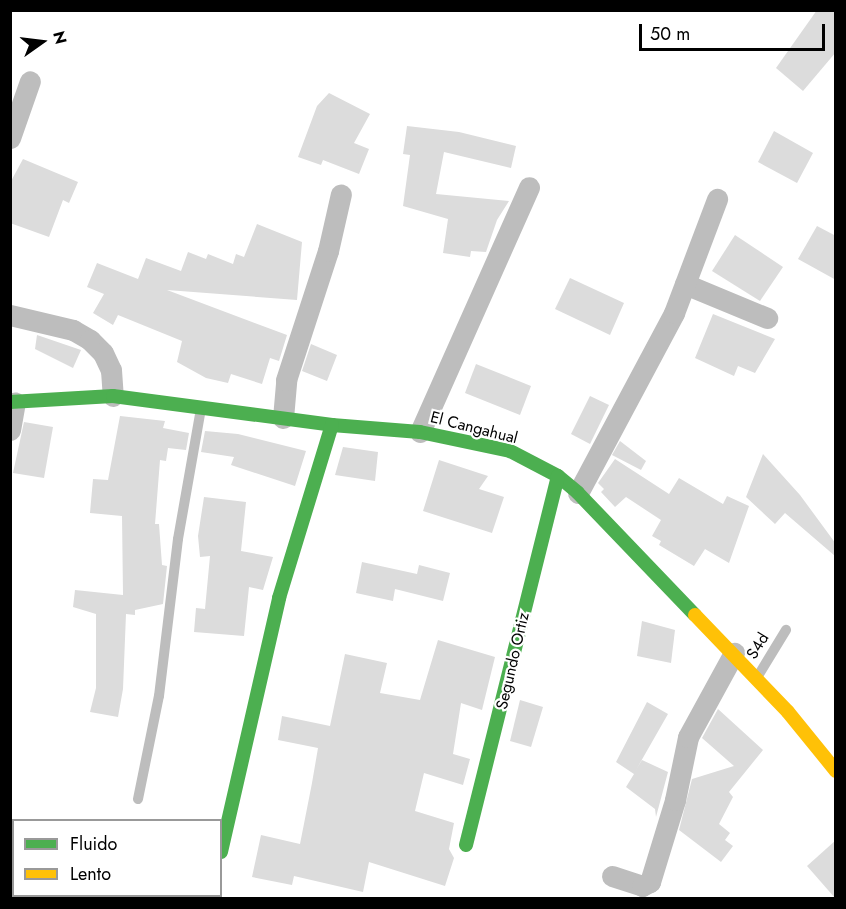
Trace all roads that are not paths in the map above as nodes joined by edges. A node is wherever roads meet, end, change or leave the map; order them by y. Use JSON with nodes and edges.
{"nodes":[{"id":1,"x":30,"y":81,"type":"dead end"},
{"id":2,"x":10,"y":138,"type":"edge"},
{"id":3,"x":529,"y":187,"type":"dead end"},
{"id":4,"x":341,"y":194,"type":"dead end"},
{"id":5,"x":717,"y":199,"type":"dead end"},
{"id":6,"x":685,"y":284,"type":"junction"},
{"id":7,"x":10,"y":315,"type":"edge"},
{"id":8,"x":767,"y":318,"type":"dead end"},
{"id":9,"x":113,"y":396,"type":"junction"},
{"id":10,"x":13,"y":402,"type":"edge"},
{"id":11,"x":201,"y":405,"type":"junction"},
{"id":12,"x":283,"y":418,"type":"junction"},
{"id":13,"x":332,"y":425,"type":"junction"},
{"id":14,"x":10,"y":430,"type":"edge"},
{"id":15,"x":420,"y":432,"type":"junction"},
{"id":16,"x":558,"y":476,"type":"junction"},
{"id":17,"x":578,"y":493,"type":"junction"},
{"id":18,"x":786,"y":630,"type":"dead end"},
{"id":19,"x":734,"y":653,"type":"junction"},
{"id":20,"x":757,"y":678,"type":"junction"},
{"id":21,"x":835,"y":769,"type":"edge"},
{"id":22,"x":138,"y":800,"type":"dead end"},
{"id":23,"x":466,"y":845,"type":"dead end"},
{"id":24,"x":222,"y":848,"type":"edge"},
{"id":25,"x":612,"y":876,"type":"dead end"}],
"edges":[{"from":1,"to":2,"type":"street"},
{"from":3,"to":15,"type":"street"},
{"from":4,"to":12,"type":"street"},
{"from":5,"to":6,"type":"street"},
{"from":6,"to":8,"type":"street"},
{"from":6,"to":17,"type":"street"},
{"from":7,"to":9,"type":"street"},
{"from":9,"to":10,"type":"street","name":"El Cangahual"},
{"from":9,"to":11,"type":"street","name":"El Cangahual"},
{"from":10,"to":14,"type":"street"},
{"from":11,"to":12,"type":"street","name":"El Cangahual"},
{"from":11,"to":22,"type":"lane"},
{"from":12,"to":13,"type":"street","name":"El Cangahual"},
{"from":13,"to":15,"type":"street","name":"El Cangahual"},
{"from":13,"to":24,"type":"street"},
{"from":15,"to":16,"type":"street","name":"El Cangahual"},
{"from":16,"to":17,"type":"street","name":"El Cangahual"},
{"from":16,"to":23,"type":"street","name":"Segundo Ortiz"},
{"from":17,"to":19,"type":"street","name":"El Cangahual"},
{"from":18,"to":20,"type":"lane","name":"S4d"},
{"from":19,"to":20,"type":"street","name":"El Cangahual"},
{"from":19,"to":25,"type":"street"},
{"from":20,"to":21,"type":"street","name":"El Cangahual"}]}
